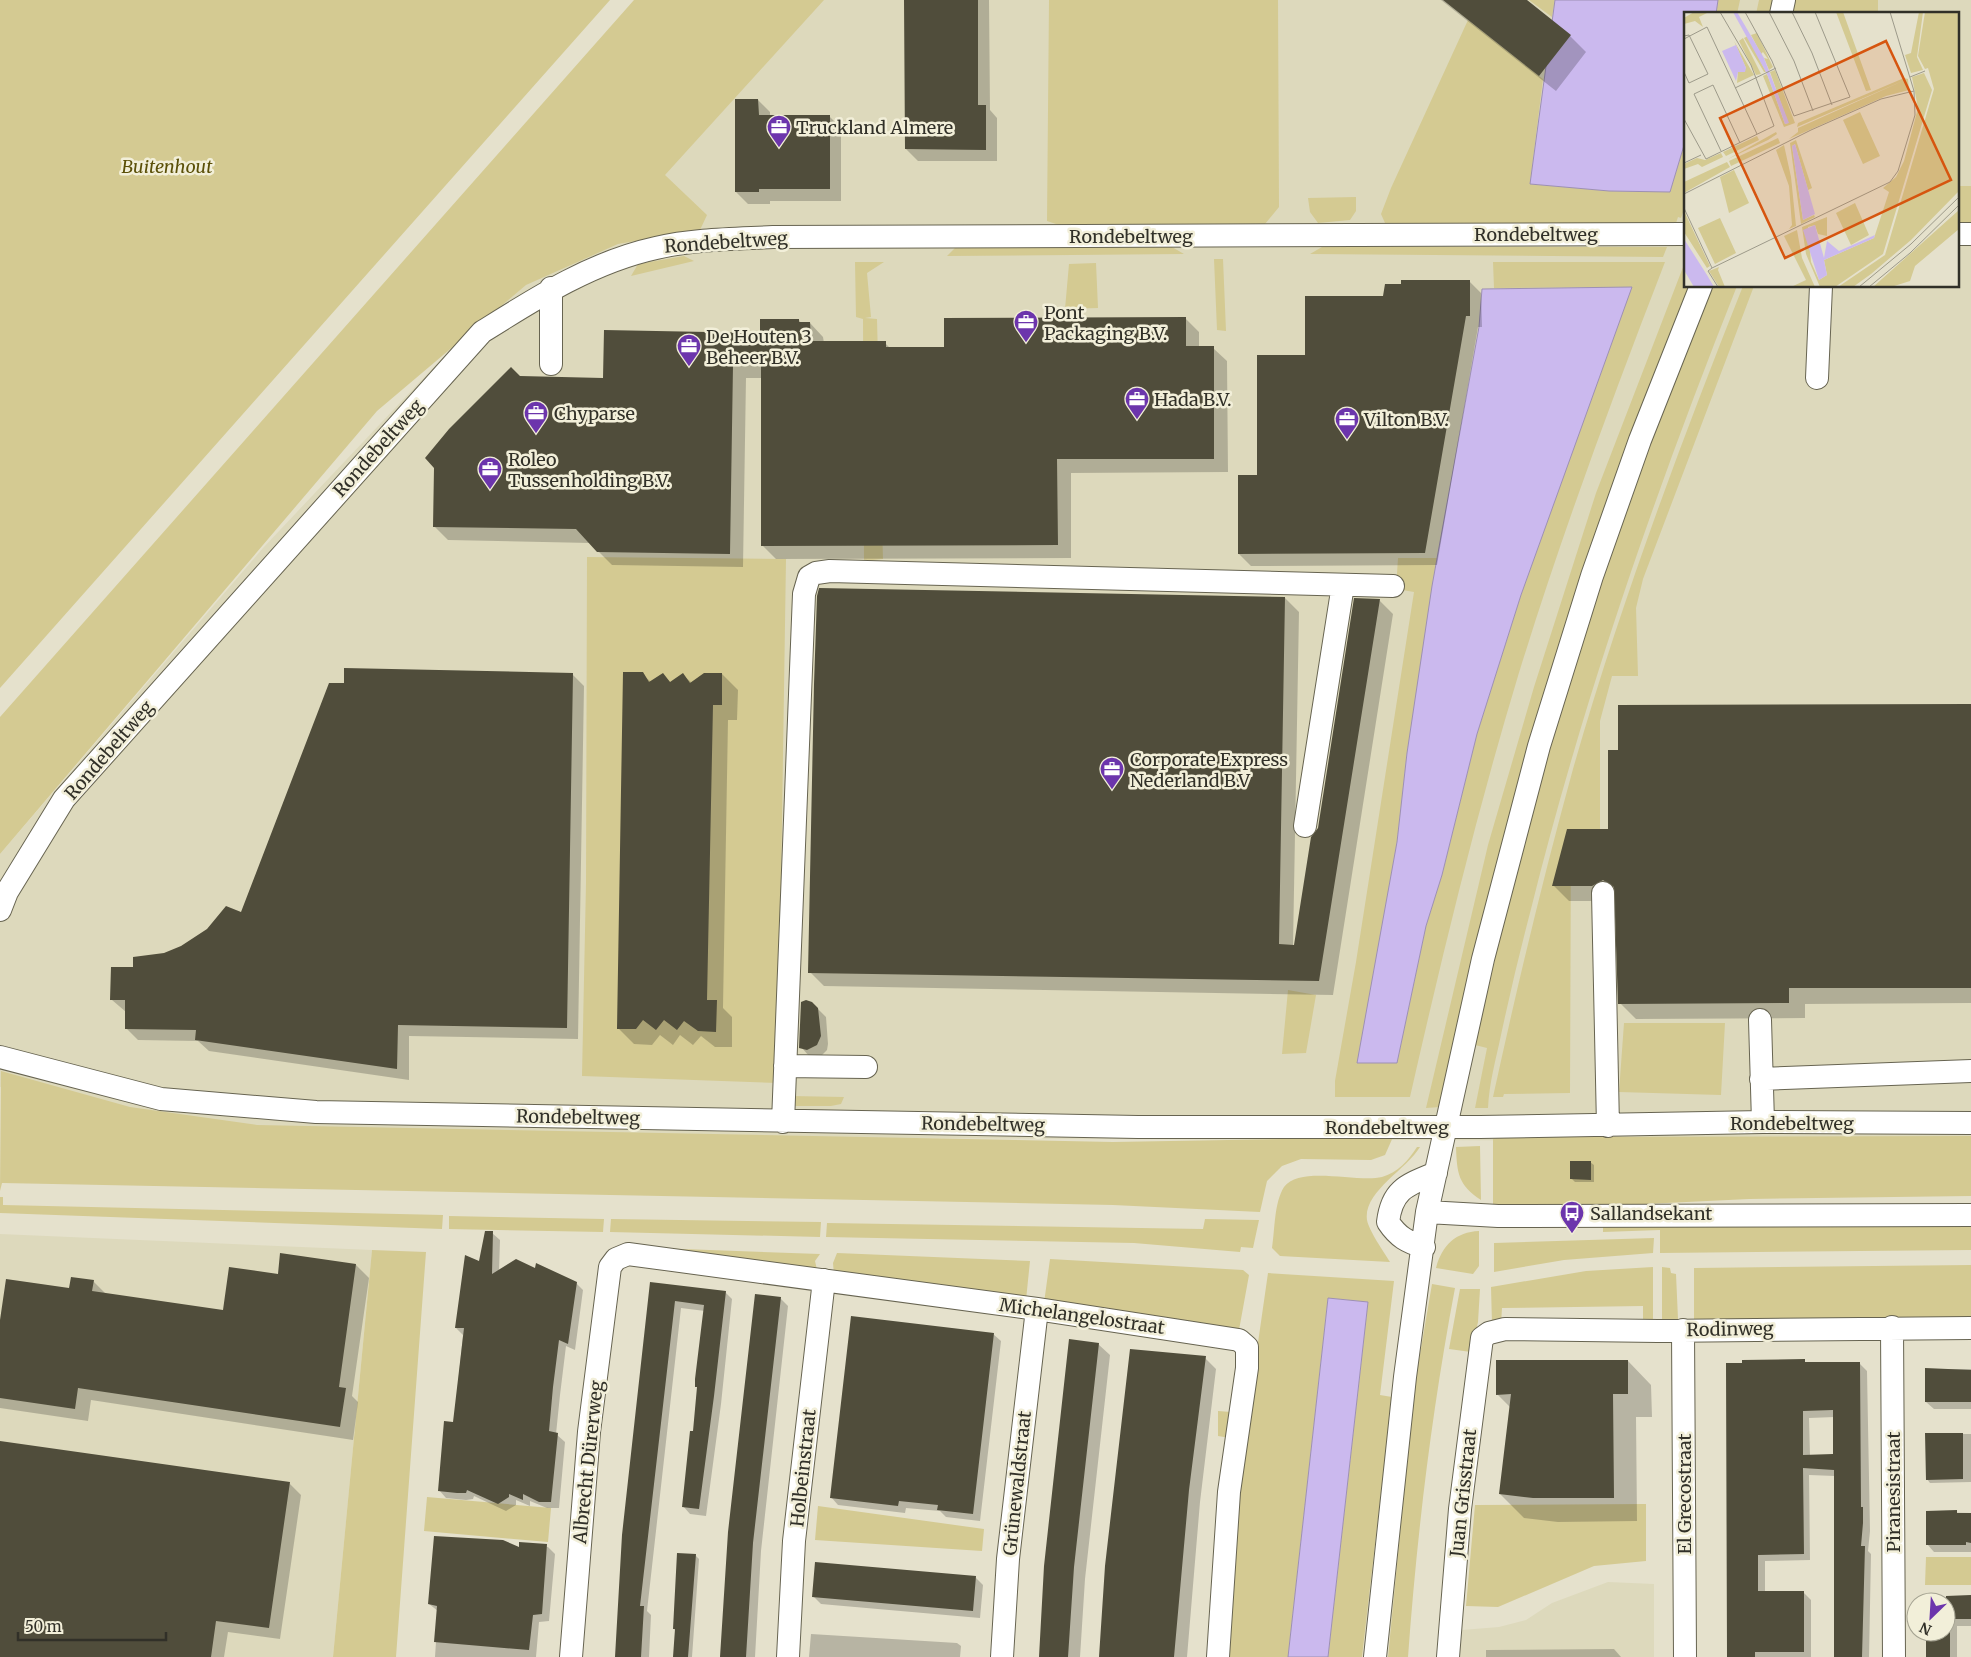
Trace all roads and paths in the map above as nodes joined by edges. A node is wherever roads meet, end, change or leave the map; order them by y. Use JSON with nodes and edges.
{"nodes":[{"id":1,"x":1684,"y":234,"type":"edge"},
{"id":2,"x":1958,"y":234,"type":"edge"},
{"id":3,"x":1971,"y":234,"type":"edge"},
{"id":4,"x":551,"y":288,"type":"junction"},
{"id":5,"x":1700,"y":288,"type":"edge"},
{"id":6,"x":1821,"y":288,"type":"edge"},
{"id":7,"x":551,"y":364,"type":"dead end"},
{"id":8,"x":1817,"y":378,"type":"dead end"},
{"id":9,"x":1343,"y":585,"type":"junction"},
{"id":10,"x":1393,"y":586,"type":"dead end"},
{"id":11,"x":1305,"y":826,"type":"dead end"},
{"id":12,"x":1603,"y":893,"type":"dead end"},
{"id":13,"x":0,"y":910,"type":"edge"},
{"id":14,"x":1760,"y":1020,"type":"dead end"},
{"id":15,"x":0,"y":1057,"type":"edge"},
{"id":16,"x":785,"y":1066,"type":"junction"},
{"id":17,"x":866,"y":1067,"type":"dead end"},
{"id":18,"x":1971,"y":1071,"type":"edge"},
{"id":19,"x":1761,"y":1079,"type":"junction"},
{"id":20,"x":783,"y":1122,"type":"junction"},
{"id":21,"x":1763,"y":1122,"type":"junction"},
{"id":22,"x":1971,"y":1123,"type":"edge"},
{"id":23,"x":1608,"y":1126,"type":"junction"},
{"id":24,"x":1447,"y":1127,"type":"junction"},
{"id":25,"x":1436,"y":1173,"type":"junction"},
{"id":26,"x":1427,"y":1212,"type":"junction"},
{"id":27,"x":1971,"y":1215,"type":"edge"},
{"id":28,"x":1424,"y":1247,"type":"junction"},
{"id":29,"x":610,"y":1267,"type":"joint"},
{"id":30,"x":824,"y":1280,"type":"junction"},
{"id":31,"x":1037,"y":1309,"type":"junction"},
{"id":32,"x":1892,"y":1327,"type":"junction"},
{"id":33,"x":1971,"y":1328,"type":"edge"},
{"id":34,"x":1682,"y":1330,"type":"junction"},
{"id":35,"x":1489,"y":1333,"type":"joint"},
{"id":36,"x":571,"y":1657,"type":"edge"},
{"id":37,"x":788,"y":1657,"type":"edge"},
{"id":38,"x":1002,"y":1657,"type":"edge"},
{"id":39,"x":1218,"y":1657,"type":"edge"},
{"id":40,"x":1375,"y":1657,"type":"edge"},
{"id":41,"x":1448,"y":1657,"type":"edge"},
{"id":42,"x":1685,"y":1657,"type":"edge"},
{"id":43,"x":1894,"y":1657,"type":"edge"}],
"edges":[{"from":1,"to":4,"type":"street","name":"Rondebeltweg"},
{"from":2,"to":3,"type":"street"},
{"from":4,"to":7,"type":"street"},
{"from":4,"to":13,"type":"street","name":"Rondebeltweg"},
{"from":5,"to":24,"type":"street"},
{"from":6,"to":8,"type":"street"},
{"from":9,"to":10,"type":"street"},
{"from":9,"to":11,"type":"street"},
{"from":9,"to":16,"type":"street"},
{"from":12,"to":23,"type":"street"},
{"from":14,"to":19,"type":"street"},
{"from":15,"to":20,"type":"street","name":"Rondebeltweg"},
{"from":16,"to":17,"type":"street"},
{"from":16,"to":20,"type":"street"},
{"from":18,"to":19,"type":"street"},
{"from":19,"to":21,"type":"street"},
{"from":20,"to":24,"type":"street","name":"Rondebeltweg"},
{"from":21,"to":22,"type":"street","name":"Rondebeltweg"},
{"from":21,"to":23,"type":"street","name":"Rondebeltweg"},
{"from":23,"to":24,"type":"street","name":"Rondebeltweg"},
{"from":24,"to":25,"type":"street"},
{"from":25,"to":26,"type":"street"},
{"from":25,"to":28,"type":"street"},
{"from":26,"to":27,"type":"street"},
{"from":26,"to":28,"type":"street"},
{"from":28,"to":40,"type":"street"},
{"from":29,"to":30,"type":"street","name":"Michelangelostraat"},
{"from":29,"to":36,"type":"street","name":"Albrecht Dürerweg"},
{"from":30,"to":31,"type":"street","name":"Michelangelostraat"},
{"from":30,"to":37,"type":"street","name":"Holbeinstraat"},
{"from":31,"to":38,"type":"street","name":"Grünewaldstraat"},
{"from":31,"to":39,"type":"street","name":"Michelangelostraat"},
{"from":32,"to":33,"type":"street","name":"Rodinweg"},
{"from":32,"to":34,"type":"street","name":"Rodinweg"},
{"from":32,"to":43,"type":"street","name":"Piranesistraat"},
{"from":34,"to":35,"type":"street","name":"Rodinweg"},
{"from":34,"to":42,"type":"street","name":"El Grecostraat"},
{"from":35,"to":41,"type":"street","name":"Juan Grisstraat"}]}
